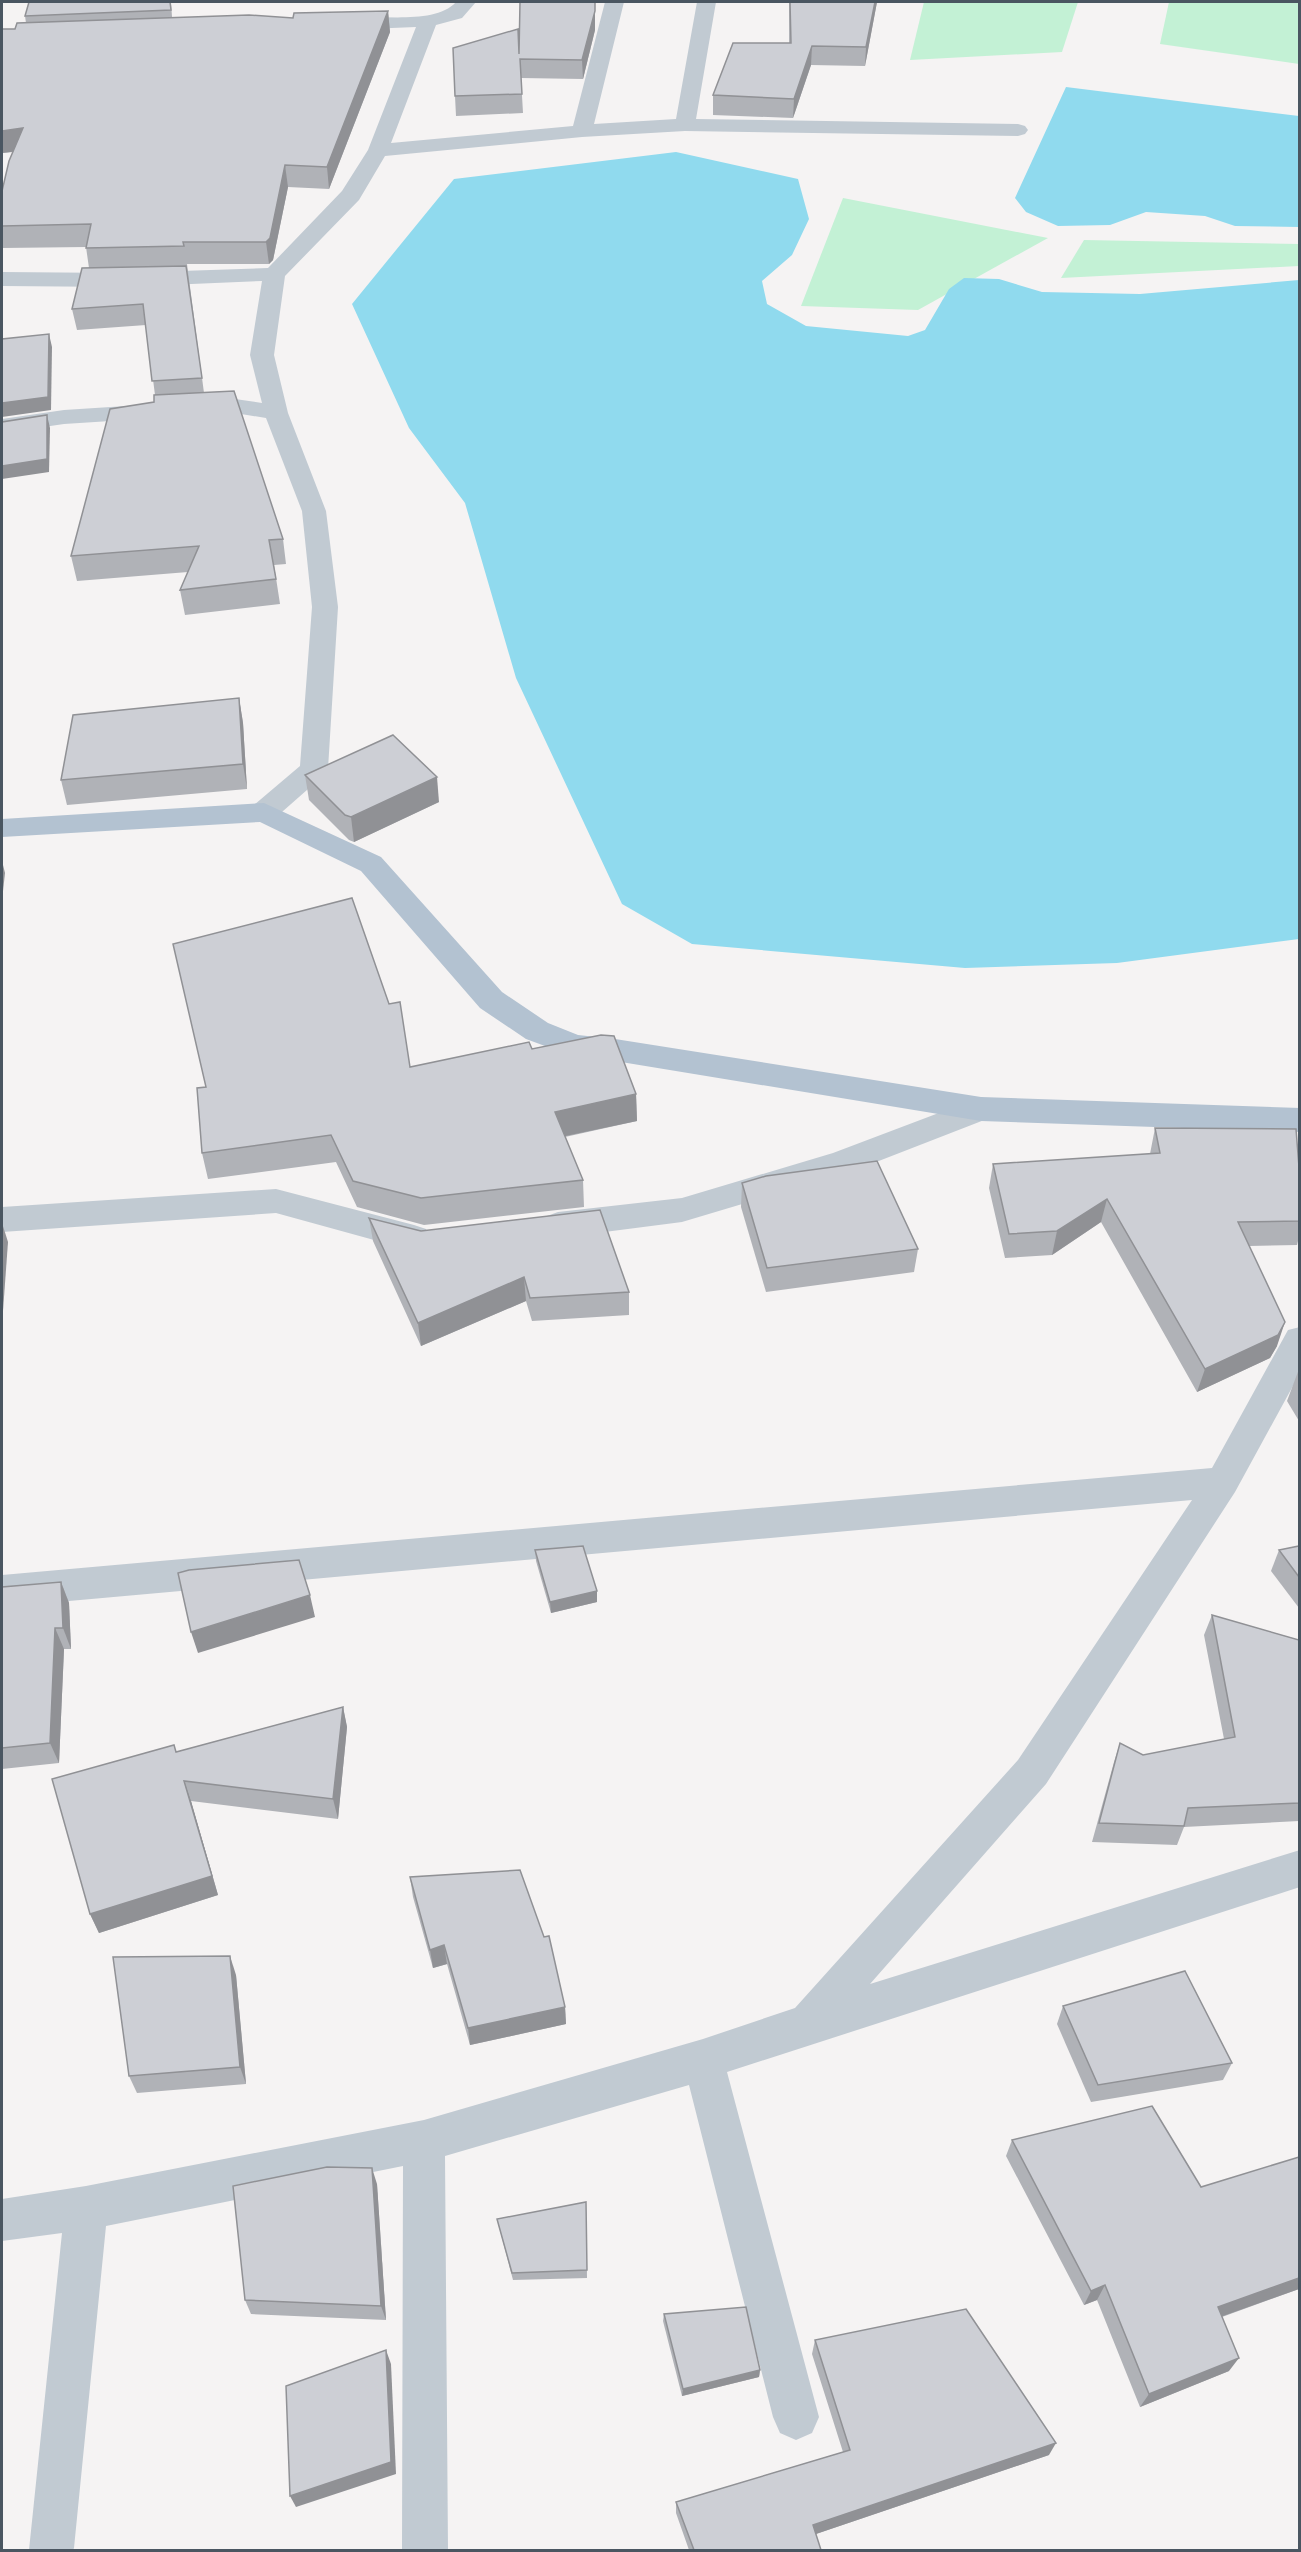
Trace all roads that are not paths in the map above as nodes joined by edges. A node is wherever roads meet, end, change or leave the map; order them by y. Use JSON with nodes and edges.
{"nodes":[{"id":1,"x":466,"y":2,"type":"edge"},
{"id":2,"x":614,"y":2,"type":"edge"},
{"id":3,"x":707,"y":2,"type":"edge"},
{"id":4,"x":429,"y":21,"type":"junction"},
{"id":5,"x":323,"y":25,"type":"edge"},
{"id":6,"x":685,"y":125,"type":"junction"},
{"id":7,"x":1018,"y":130,"type":"dead end"},
{"id":8,"x":582,"y":131,"type":"junction"},
{"id":9,"x":378,"y":150,"type":"junction"},
{"id":10,"x":274,"y":274,"type":"junction"},
{"id":11,"x":2,"y":279,"type":"edge"},
{"id":12,"x":276,"y":413,"type":"junction"},
{"id":13,"x":2,"y":426,"type":"edge"},
{"id":14,"x":264,"y":813,"type":"junction"},
{"id":15,"x":2,"y":828,"type":"edge"},
{"id":16,"x":981,"y":1109,"type":"junction"},
{"id":17,"x":1299,"y":1120,"type":"edge"},
{"id":18,"x":2,"y":1220,"type":"edge"},
{"id":19,"x":529,"y":1228,"type":"edge"},
{"id":20,"x":447,"y":1238,"type":"edge"},
{"id":21,"x":1299,"y":1340,"type":"edge"},
{"id":22,"x":1223,"y":1482,"type":"junction"},
{"id":23,"x":2,"y":1591,"type":"edge"},
{"id":24,"x":1299,"y":1868,"type":"edge"},
{"id":25,"x":808,"y":2024,"type":"junction"},
{"id":26,"x":703,"y":2060,"type":"junction"},
{"id":27,"x":424,"y":2141,"type":"junction"},
{"id":28,"x":86,"y":2208,"type":"junction"},
{"id":29,"x":2,"y":2220,"type":"edge"},
{"id":30,"x":796,"y":2417,"type":"dead end"},
{"id":31,"x":51,"y":2548,"type":"dead end"},
{"id":32,"x":425,"y":2550,"type":"edge"}],
"edges":[{"from":1,"to":4,"type":"street"},
{"from":2,"to":8,"type":"street"},
{"from":3,"to":6,"type":"street"},
{"from":4,"to":5,"type":"street"},
{"from":4,"to":9,"type":"street"},
{"from":6,"to":7,"type":"street"},
{"from":6,"to":8,"type":"street"},
{"from":8,"to":9,"type":"street"},
{"from":9,"to":10,"type":"street"},
{"from":10,"to":11,"type":"street"},
{"from":10,"to":12,"type":"street"},
{"from":12,"to":13,"type":"street"},
{"from":12,"to":14,"type":"street"},
{"from":14,"to":15,"type":"main road"},
{"from":14,"to":16,"type":"main road"},
{"from":16,"to":17,"type":"main road"},
{"from":16,"to":19,"type":"street"},
{"from":18,"to":20,"type":"street"},
{"from":21,"to":22,"type":"street"},
{"from":22,"to":23,"type":"street"},
{"from":22,"to":25,"type":"street"},
{"from":24,"to":25,"type":"street"},
{"from":25,"to":26,"type":"street"},
{"from":26,"to":27,"type":"street"},
{"from":26,"to":30,"type":"street"},
{"from":27,"to":28,"type":"street"},
{"from":27,"to":32,"type":"street"},
{"from":28,"to":29,"type":"street"},
{"from":28,"to":31,"type":"street"}]}
